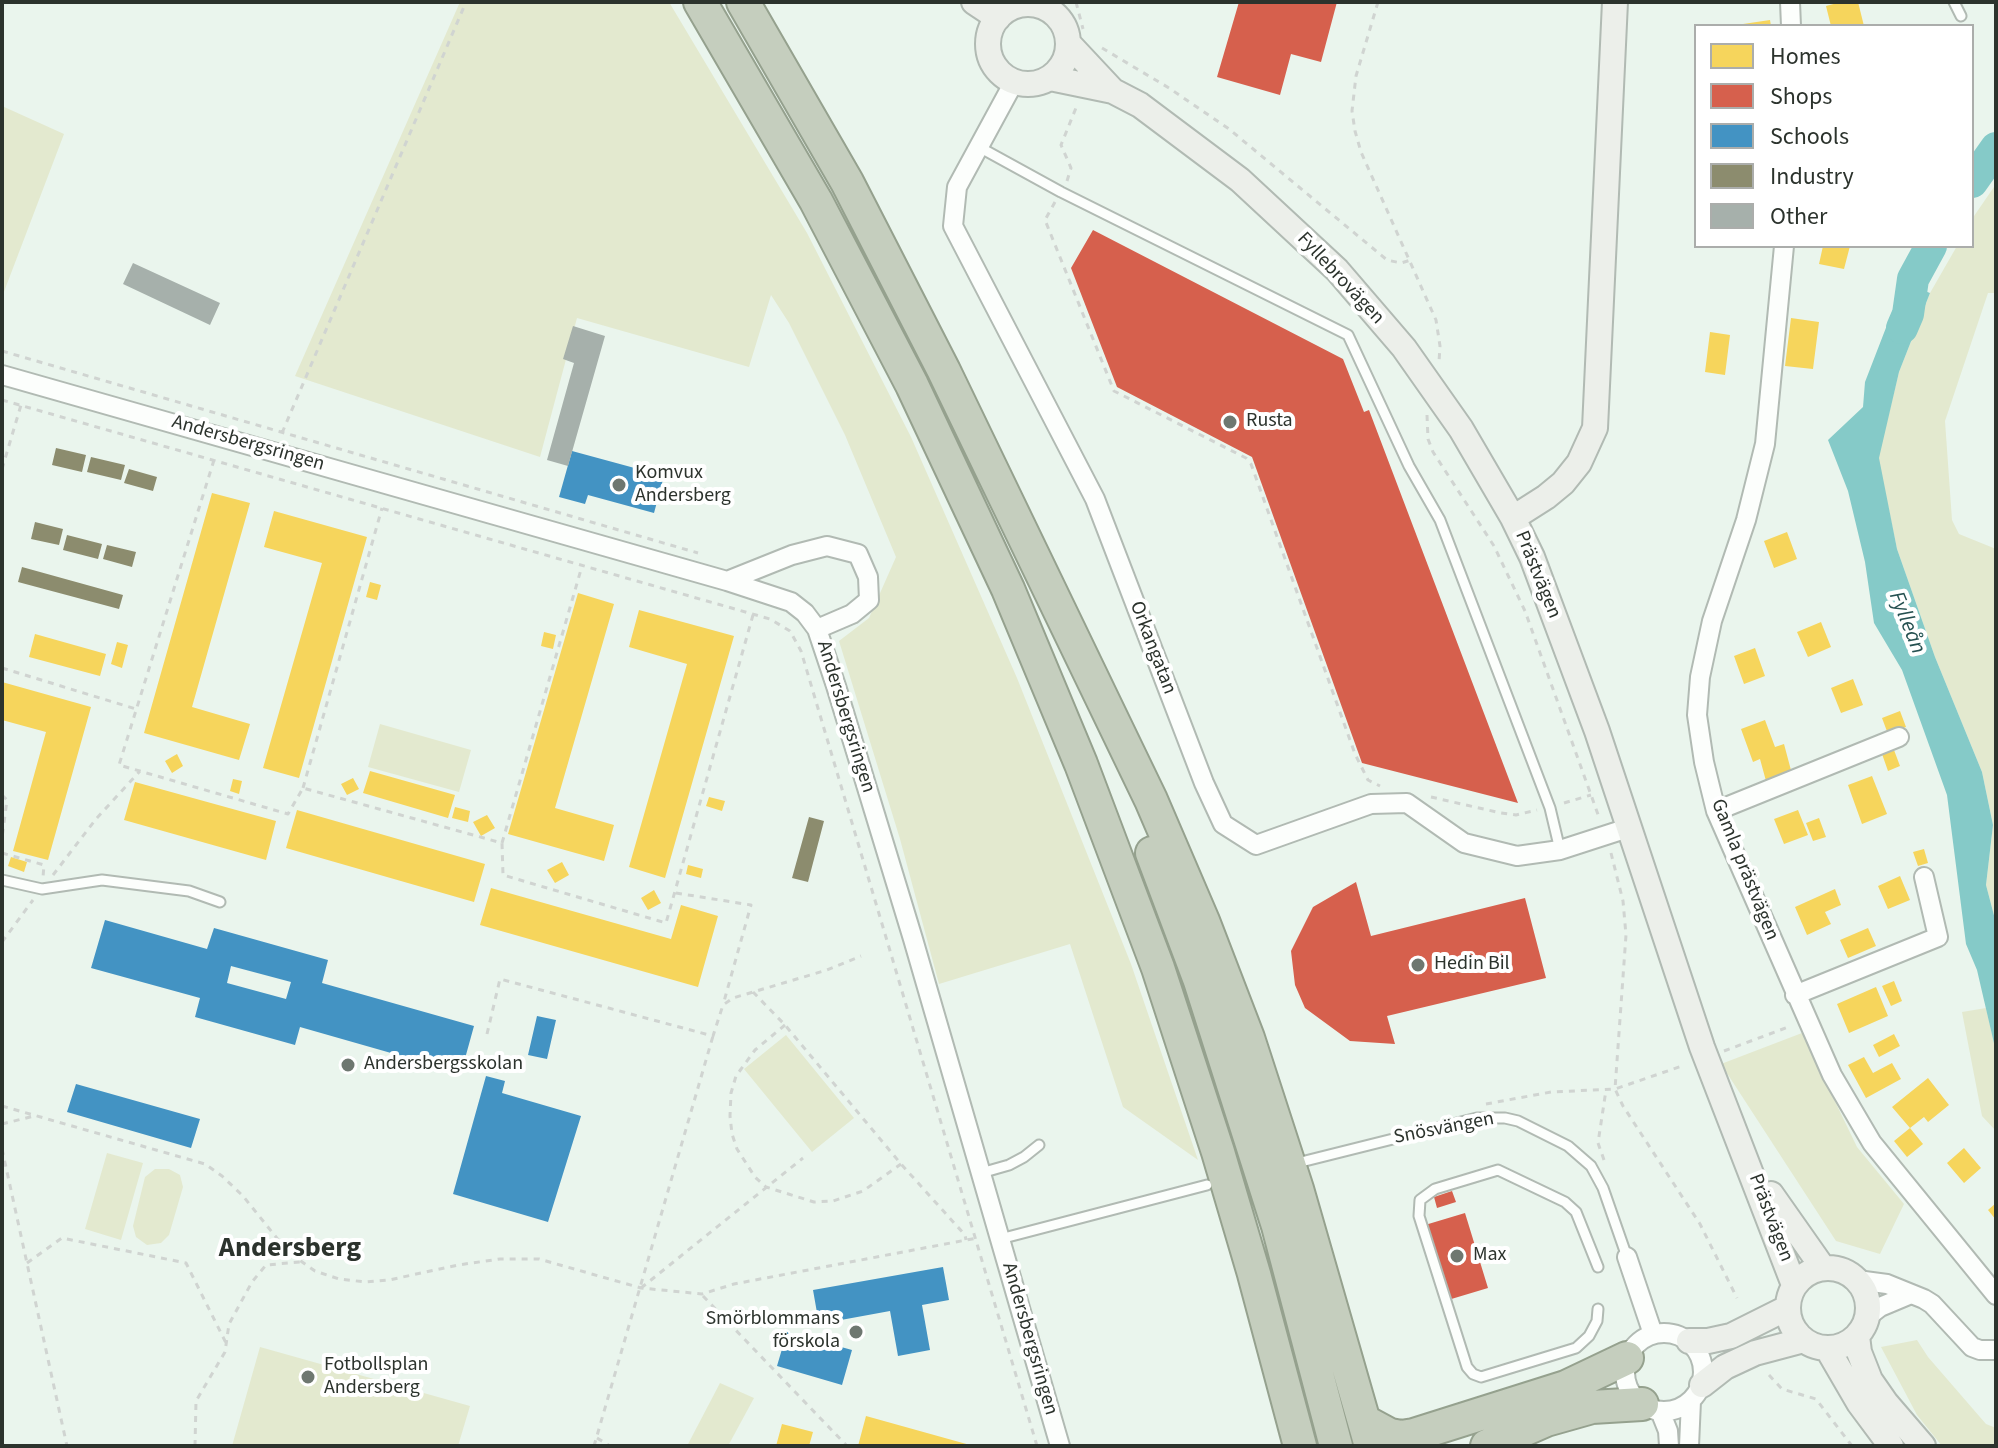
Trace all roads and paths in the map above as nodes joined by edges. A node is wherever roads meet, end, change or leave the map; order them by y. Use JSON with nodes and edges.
{"nodes":[{"id":1,"x":466,"y":2,"type":"edge"},
{"id":2,"x":700,"y":2,"type":"edge"},
{"id":3,"x":743,"y":2,"type":"edge"},
{"id":4,"x":974,"y":2,"type":"edge"},
{"id":5,"x":1076,"y":2,"type":"edge"},
{"id":6,"x":1378,"y":2,"type":"edge"},
{"id":7,"x":1615,"y":2,"type":"edge"},
{"id":8,"x":1790,"y":2,"type":"edge"},
{"id":9,"x":1954,"y":2,"type":"edge"},
{"id":10,"x":1050,"y":6,"type":"edge"},
{"id":11,"x":1961,"y":16,"type":"dead end"},
{"id":12,"x":998,"y":18,"type":"junction"},
{"id":13,"x":1791,"y":24,"type":"edge"},
{"id":14,"x":1083,"y":41,"type":"junction"},
{"id":15,"x":1096,"y":69,"type":"junction"},
{"id":16,"x":1050,"y":78,"type":"junction"},
{"id":17,"x":1014,"y":82,"type":"junction"},
{"id":18,"x":979,"y":146,"type":"junction"},
{"id":19,"x":1061,"y":192,"type":"junction"},
{"id":20,"x":1784,"y":248,"type":"edge"},
{"id":21,"x":1411,"y":260,"type":"junction"},
{"id":22,"x":2,"y":351,"type":"edge"},
{"id":23,"x":1439,"y":364,"type":"dead end"},
{"id":24,"x":2,"y":375,"type":"edge"},
{"id":25,"x":2,"y":400,"type":"edge"},
{"id":26,"x":21,"y":405,"type":"junction"},
{"id":27,"x":1428,"y":406,"type":"dead end"},
{"id":28,"x":282,"y":433,"type":"junction"},
{"id":29,"x":274,"y":452,"type":"junction"},
{"id":30,"x":214,"y":460,"type":"junction"},
{"id":31,"x":2,"y":469,"type":"edge"},
{"id":32,"x":382,"y":508,"type":"junction"},
{"id":33,"x":1513,"y":518,"type":"junction"},
{"id":34,"x":706,"y":555,"type":"dead end"},
{"id":35,"x":582,"y":565,"type":"junction"},
{"id":36,"x":1041,"y":575,"type":"junction"},
{"id":37,"x":727,"y":581,"type":"junction"},
{"id":38,"x":753,"y":614,"type":"junction"},
{"id":39,"x":817,"y":629,"type":"junction"},
{"id":40,"x":2,"y":668,"type":"edge"},
{"id":41,"x":136,"y":709,"type":"junction"},
{"id":42,"x":1899,"y":737,"type":"dead end"},
{"id":43,"x":140,"y":771,"type":"junction"},
{"id":44,"x":1381,"y":787,"type":"dead end"},
{"id":45,"x":303,"y":788,"type":"junction"},
{"id":46,"x":1421,"y":794,"type":"dead end"},
{"id":47,"x":2,"y":795,"type":"edge"},
{"id":48,"x":1591,"y":795,"type":"junction"},
{"id":49,"x":1550,"y":808,"type":"junction"},
{"id":50,"x":1716,"y":811,"type":"junction"},
{"id":51,"x":1617,"y":832,"type":"junction"},
{"id":52,"x":2,"y":838,"type":"edge"},
{"id":53,"x":502,"y":843,"type":"junction"},
{"id":54,"x":1560,"y":850,"type":"junction"},
{"id":55,"x":2,"y":853,"type":"edge"},
{"id":56,"x":1924,"y":877,"type":"dead end"},
{"id":57,"x":2,"y":880,"type":"edge"},
{"id":58,"x":42,"y":889,"type":"junction"},
{"id":59,"x":675,"y":893,"type":"junction"},
{"id":60,"x":220,"y":902,"type":"dead end"},
{"id":61,"x":2,"y":942,"type":"edge"},
{"id":62,"x":861,"y":956,"type":"dead end"},
{"id":63,"x":753,"y":992,"type":"junction"},
{"id":64,"x":1795,"y":995,"type":"junction"},
{"id":65,"x":723,"y":1005,"type":"junction"},
{"id":66,"x":1806,"y":1020,"type":"junction"},
{"id":67,"x":785,"y":1025,"type":"junction"},
{"id":68,"x":487,"y":1034,"type":"dead end"},
{"id":69,"x":713,"y":1036,"type":"junction"},
{"id":70,"x":1723,"y":1051,"type":"dead end"},
{"id":71,"x":1689,"y":1064,"type":"dead end"},
{"id":72,"x":1606,"y":1090,"type":"dead end"},
{"id":73,"x":2,"y":1106,"type":"edge"},
{"id":74,"x":38,"y":1116,"type":"junction"},
{"id":75,"x":2,"y":1124,"type":"edge"},
{"id":76,"x":1039,"y":1145,"type":"dead end"},
{"id":77,"x":2,"y":1149,"type":"edge"},
{"id":78,"x":1744,"y":1151,"type":"junction"},
{"id":79,"x":803,"y":1158,"type":"dead end"},
{"id":80,"x":1297,"y":1163,"type":"dead end"},
{"id":81,"x":901,"y":1164,"type":"junction"},
{"id":82,"x":1608,"y":1170,"type":"dead end"},
{"id":83,"x":981,"y":1173,"type":"junction"},
{"id":84,"x":1207,"y":1185,"type":"dead end"},
{"id":85,"x":766,"y":1187,"type":"junction"},
{"id":86,"x":999,"y":1233,"type":"junction"},
{"id":87,"x":977,"y":1238,"type":"junction"},
{"id":88,"x":966,"y":1240,"type":"junction"},
{"id":89,"x":1627,"y":1257,"type":"joint"},
{"id":90,"x":300,"y":1262,"type":"junction"},
{"id":91,"x":27,"y":1263,"type":"junction"},
{"id":92,"x":1598,"y":1267,"type":"dead end"},
{"id":93,"x":1823,"y":1268,"type":"junction"},
{"id":94,"x":1857,"y":1280,"type":"junction"},
{"id":95,"x":1794,"y":1285,"type":"junction"},
{"id":96,"x":641,"y":1288,"type":"junction"},
{"id":97,"x":702,"y":1294,"type":"junction"},
{"id":98,"x":1911,"y":1294,"type":"junction"},
{"id":99,"x":1996,"y":1295,"type":"edge"},
{"id":100,"x":1787,"y":1308,"type":"junction"},
{"id":101,"x":1598,"y":1309,"type":"dead end"},
{"id":102,"x":1862,"y":1326,"type":"junction"},
{"id":103,"x":1653,"y":1334,"type":"junction"},
{"id":104,"x":1689,"y":1341,"type":"junction"},
{"id":105,"x":226,"y":1343,"type":"junction"},
{"id":106,"x":1816,"y":1344,"type":"junction"},
{"id":107,"x":1996,"y":1350,"type":"edge"},
{"id":108,"x":1627,"y":1358,"type":"junction"},
{"id":109,"x":1769,"y":1375,"type":"dead end"},
{"id":110,"x":1697,"y":1393,"type":"junction"},
{"id":111,"x":1651,"y":1408,"type":"junction"},
{"id":112,"x":1367,"y":1433,"type":"edge"},
{"id":113,"x":1295,"y":1436,"type":"edge"},
{"id":114,"x":597,"y":1438,"type":"junction"},
{"id":115,"x":2,"y":1439,"type":"edge"},
{"id":116,"x":3,"y":1446,"type":"edge"},
{"id":117,"x":67,"y":1446,"type":"edge"},
{"id":118,"x":195,"y":1446,"type":"edge"},
{"id":119,"x":594,"y":1446,"type":"edge"},
{"id":120,"x":610,"y":1446,"type":"edge"},
{"id":121,"x":847,"y":1446,"type":"edge"},
{"id":122,"x":1037,"y":1446,"type":"edge"},
{"id":123,"x":1060,"y":1446,"type":"edge"},
{"id":124,"x":1336,"y":1446,"type":"edge"},
{"id":125,"x":1487,"y":1446,"type":"edge"},
{"id":126,"x":1669,"y":1446,"type":"edge"},
{"id":127,"x":1689,"y":1446,"type":"edge"},
{"id":128,"x":1852,"y":1446,"type":"edge"},
{"id":129,"x":1891,"y":1446,"type":"edge"},
{"id":130,"x":1923,"y":1446,"type":"edge"}],
"edges":[{"from":1,"to":28,"type":"path"},
{"from":2,"to":113,"type":"highway"},
{"from":3,"to":36,"type":"highway"},
{"from":4,"to":12,"type":"street"},
{"from":5,"to":14,"type":"path"},
{"from":6,"to":21,"type":"path"},
{"from":7,"to":33,"type":"street","name":"Prästvägen"},
{"from":8,"to":13,"type":"street"},
{"from":9,"to":11,"type":"lane"},
{"from":10,"to":12,"type":"street"},
{"from":10,"to":14,"type":"street"},
{"from":12,"to":17,"type":"street"},
{"from":14,"to":15,"type":"street"},
{"from":14,"to":15,"type":"path"},
{"from":14,"to":16,"type":"street"},
{"from":15,"to":16,"type":"street","name":"Fyllebrovägen"},
{"from":15,"to":19,"type":"path"},
{"from":15,"to":21,"type":"path"},
{"from":15,"to":33,"type":"street","name":"Fyllebrovägen"},
{"from":16,"to":17,"type":"street","name":"Fyllebrovägen"},
{"from":17,"to":18,"type":"street","name":"Orkangatan"},
{"from":18,"to":19,"type":"lane"},
{"from":18,"to":54,"type":"street","name":"Orkangatan"},
{"from":19,"to":44,"type":"path"},
{"from":19,"to":49,"type":"lane"},
{"from":20,"to":50,"type":"street","name":"Gamla prästvägen"},
{"from":21,"to":23,"type":"path"},
{"from":22,"to":28,"type":"path"},
{"from":24,"to":29,"type":"street","name":"Andersbergsringen"},
{"from":25,"to":26,"type":"path"},
{"from":26,"to":30,"type":"path"},
{"from":26,"to":31,"type":"path"},
{"from":27,"to":48,"type":"path"},
{"from":28,"to":29,"type":"path"},
{"from":28,"to":34,"type":"path"},
{"from":29,"to":37,"type":"street","name":"Andersbergsringen"},
{"from":30,"to":32,"type":"path"},
{"from":30,"to":41,"type":"path"},
{"from":32,"to":35,"type":"path"},
{"from":32,"to":45,"type":"path"},
{"from":33,"to":51,"type":"street","name":"Prästvägen"},
{"from":35,"to":38,"type":"path"},
{"from":35,"to":53,"type":"path"},
{"from":36,"to":112,"type":"highway"},
{"from":36,"to":124,"type":"highway"},
{"from":37,"to":39,"type":"street","name":"Andersbergsringen"},
{"from":37,"to":39,"type":"street"},
{"from":38,"to":59,"type":"path"},
{"from":38,"to":87,"type":"path"},
{"from":39,"to":83,"type":"street","name":"Andersbergsringen"},
{"from":40,"to":41,"type":"path"},
{"from":41,"to":43,"type":"path"},
{"from":42,"to":50,"type":"street"},
{"from":43,"to":45,"type":"path"},
{"from":43,"to":58,"type":"path"},
{"from":45,"to":53,"type":"path"},
{"from":46,"to":49,"type":"path"},
{"from":47,"to":52,"type":"path"},
{"from":48,"to":49,"type":"path"},
{"from":48,"to":51,"type":"path"},
{"from":49,"to":54,"type":"lane"},
{"from":50,"to":64,"type":"street","name":"Gamla prästvägen"},
{"from":51,"to":54,"type":"street","name":"Orkangatan"},
{"from":51,"to":71,"type":"path"},
{"from":51,"to":78,"type":"street","name":"Prästvägen"},
{"from":53,"to":59,"type":"path"},
{"from":55,"to":58,"type":"path"},
{"from":56,"to":64,"type":"street"},
{"from":57,"to":58,"type":"lane"},
{"from":58,"to":60,"type":"lane"},
{"from":58,"to":61,"type":"path"},
{"from":59,"to":65,"type":"path"},
{"from":62,"to":63,"type":"path"},
{"from":63,"to":65,"type":"path"},
{"from":63,"to":67,"type":"path"},
{"from":64,"to":66,"type":"street","name":"Gamla prästvägen"},
{"from":65,"to":69,"type":"path"},
{"from":66,"to":70,"type":"path"},
{"from":66,"to":99,"type":"street","name":"Gamla prästvägen"},
{"from":67,"to":81,"type":"path"},
{"from":67,"to":85,"type":"path"},
{"from":68,"to":69,"type":"path"},
{"from":69,"to":96,"type":"path"},
{"from":72,"to":82,"type":"path"},
{"from":73,"to":74,"type":"path"},
{"from":74,"to":75,"type":"path"},
{"from":74,"to":90,"type":"path"},
{"from":76,"to":83,"type":"lane"},
{"from":77,"to":91,"type":"path"},
{"from":78,"to":93,"type":"street","name":"Prästvägen"},
{"from":78,"to":95,"type":"street","name":"Prästvägen"},
{"from":79,"to":85,"type":"path"},
{"from":80,"to":89,"type":"lane","name":"Snösvängen"},
{"from":81,"to":85,"type":"path"},
{"from":81,"to":88,"type":"path"},
{"from":83,"to":86,"type":"street","name":"Andersbergsringen"},
{"from":84,"to":86,"type":"lane"},
{"from":85,"to":96,"type":"path"},
{"from":86,"to":87,"type":"path"},
{"from":86,"to":123,"type":"street","name":"Andersbergsringen"},
{"from":87,"to":88,"type":"path"},
{"from":87,"to":122,"type":"path"},
{"from":88,"to":97,"type":"path"},
{"from":89,"to":103,"type":"street","name":"Snösvängen"},
{"from":90,"to":96,"type":"path"},
{"from":90,"to":105,"type":"path"},
{"from":91,"to":105,"type":"path"},
{"from":91,"to":117,"type":"path"},
{"from":92,"to":101,"type":"lane"},
{"from":93,"to":94,"type":"street","name":"Prästvägen"},
{"from":93,"to":95,"type":"street","name":"Prästvägen"},
{"from":94,"to":98,"type":"street"},
{"from":94,"to":102,"type":"street"},
{"from":95,"to":100,"type":"street","name":"Prästvägen"},
{"from":96,"to":97,"type":"path"},
{"from":96,"to":114,"type":"path"},
{"from":97,"to":121,"type":"path"},
{"from":98,"to":102,"type":"street"},
{"from":98,"to":107,"type":"street"},
{"from":100,"to":104,"type":"street"},
{"from":100,"to":106,"type":"street"},
{"from":102,"to":106,"type":"street"},
{"from":102,"to":130,"type":"street"},
{"from":103,"to":104,"type":"street"},
{"from":103,"to":108,"type":"street"},
{"from":104,"to":110,"type":"street"},
{"from":105,"to":118,"type":"path"},
{"from":106,"to":110,"type":"street"},
{"from":106,"to":129,"type":"street"},
{"from":108,"to":111,"type":"street"},
{"from":108,"to":112,"type":"highway"},
{"from":109,"to":128,"type":"path"},
{"from":110,"to":111,"type":"street"},
{"from":110,"to":127,"type":"street"},
{"from":111,"to":125,"type":"highway"},
{"from":111,"to":126,"type":"street"},
{"from":114,"to":119,"type":"path"},
{"from":114,"to":120,"type":"path"},
{"from":115,"to":116,"type":"path"}]}
